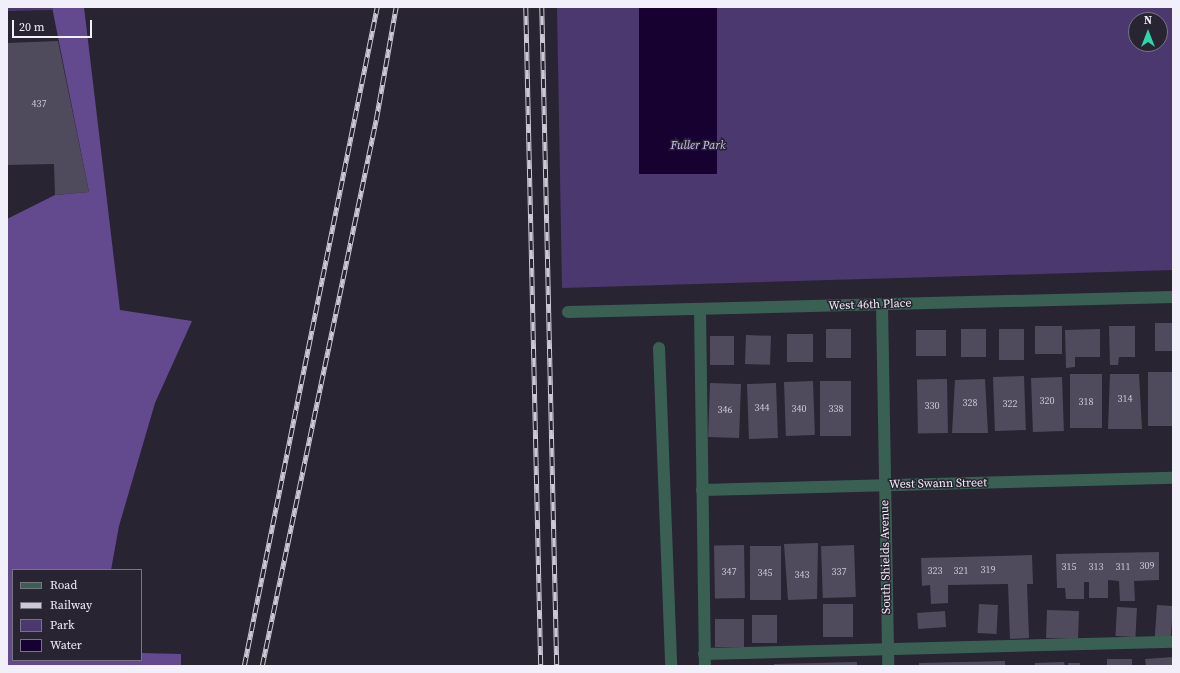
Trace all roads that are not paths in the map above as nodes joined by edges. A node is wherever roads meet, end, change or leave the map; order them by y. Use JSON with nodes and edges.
{"nodes":[{"id":1,"x":1173,"y":297,"type":"edge"},
{"id":2,"x":882,"y":305,"type":"junction"},
{"id":3,"x":700,"y":310,"type":"junction"},
{"id":4,"x":568,"y":312,"type":"dead end"},
{"id":5,"x":659,"y":348,"type":"dead end"},
{"id":6,"x":1173,"y":478,"type":"edge"},
{"id":7,"x":885,"y":485,"type":"junction"},
{"id":8,"x":702,"y":490,"type":"junction"},
{"id":9,"x":1173,"y":642,"type":"edge"},
{"id":10,"x":888,"y":650,"type":"junction"},
{"id":11,"x":704,"y":660,"type":"edge"},
{"id":12,"x":671,"y":666,"type":"edge"},
{"id":13,"x":888,"y":666,"type":"edge"}],
"edges":[{"from":1,"to":2,"type":"street","name":"West 46th Place"},
{"from":2,"to":3,"type":"street","name":"West 46th Place"},
{"from":2,"to":7,"type":"street","name":"South Shields Avenue"},
{"from":3,"to":4,"type":"street","name":"West 46th Place"},
{"from":3,"to":8,"type":"street"},
{"from":5,"to":12,"type":"street"},
{"from":6,"to":7,"type":"street","name":"West Swann Street"},
{"from":7,"to":8,"type":"street","name":"West Swann Street"},
{"from":7,"to":10,"type":"street","name":"South Shields Avenue"},
{"from":8,"to":11,"type":"street"},
{"from":9,"to":10,"type":"street"},
{"from":10,"to":11,"type":"street"},
{"from":10,"to":13,"type":"street","name":"South Shields Avenue"}]}
